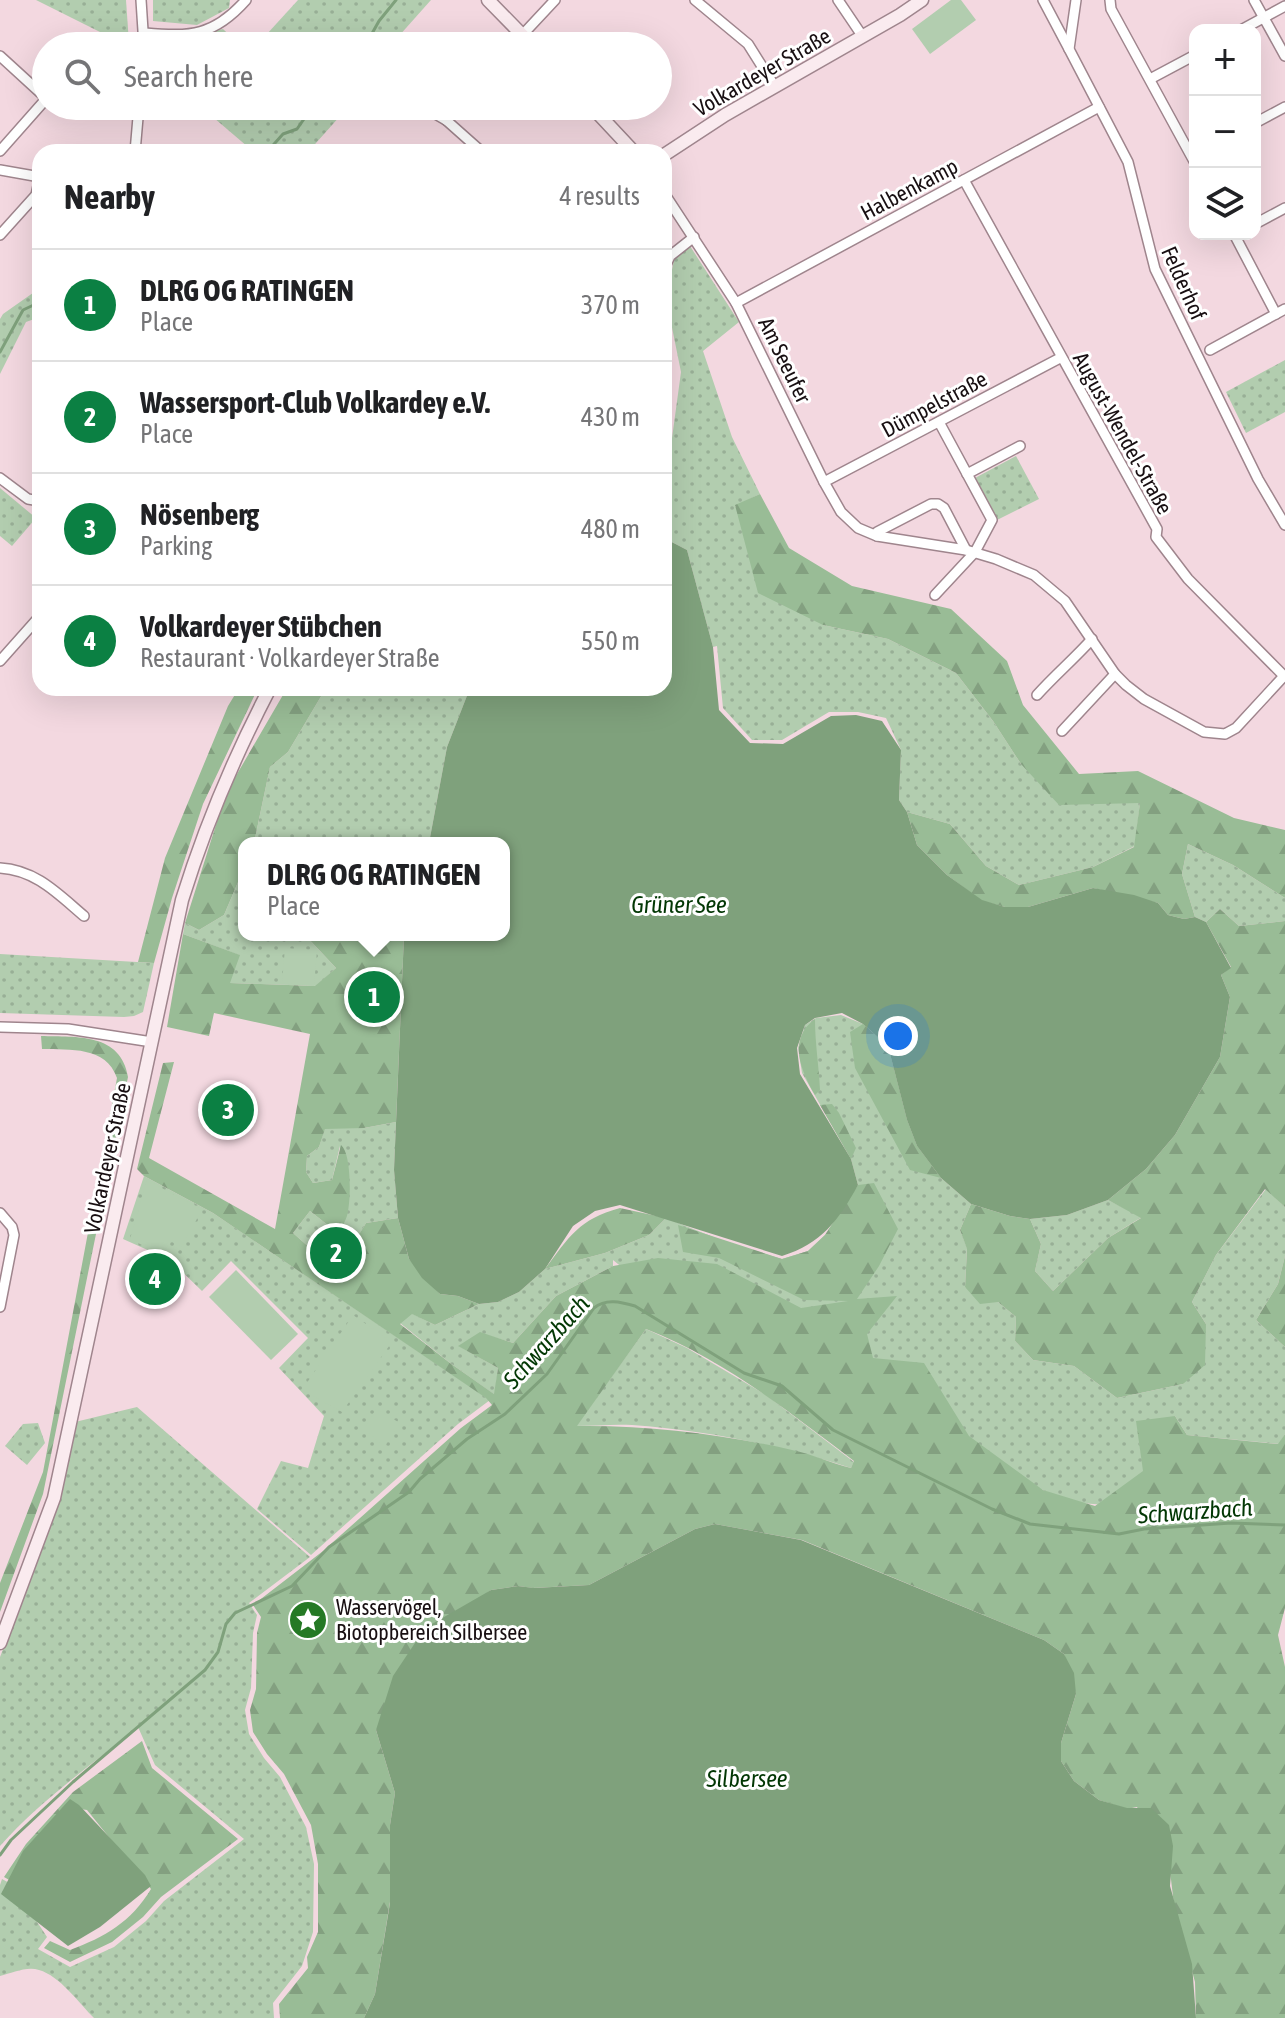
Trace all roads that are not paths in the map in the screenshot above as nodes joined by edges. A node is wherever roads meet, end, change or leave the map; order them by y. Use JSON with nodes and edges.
{"nodes":[{"id":1,"x":141,"y":0,"type":"edge"},
{"id":2,"x":488,"y":0,"type":"edge"},
{"id":3,"x":555,"y":0,"type":"edge"},
{"id":4,"x":695,"y":0,"type":"edge"},
{"id":5,"x":838,"y":0,"type":"edge"},
{"id":6,"x":922,"y":0,"type":"edge"},
{"id":7,"x":1043,"y":0,"type":"edge"},
{"id":8,"x":1076,"y":0,"type":"edge"},
{"id":9,"x":1110,"y":0,"type":"edge"},
{"id":10,"x":1254,"y":0,"type":"edge"},
{"id":11,"x":243,"y":2,"type":"edge"},
{"id":12,"x":1285,"y":6,"type":"edge"},
{"id":13,"x":1264,"y":18,"type":"junction"},
{"id":14,"x":1252,"y":24,"type":"edge"},
{"id":15,"x":145,"y":32,"type":"edge"},
{"id":16,"x":174,"y":32,"type":"edge"},
{"id":17,"x":519,"y":32,"type":"edge"},
{"id":18,"x":525,"y":32,"type":"edge"},
{"id":19,"x":863,"y":37,"type":"junction"},
{"id":20,"x":1069,"y":49,"type":"junction"},
{"id":21,"x":0,"y":56,"type":"edge"},
{"id":22,"x":1285,"y":56,"type":"edge"},
{"id":23,"x":1189,"y":58,"type":"edge"},
{"id":24,"x":1150,"y":79,"type":"junction"},
{"id":25,"x":32,"y":85,"type":"edge"},
{"id":26,"x":775,"y":87,"type":"junction"},
{"id":27,"x":1099,"y":107,"type":"junction"},
{"id":28,"x":1285,"y":107,"type":"edge"},
{"id":29,"x":32,"y":114,"type":"edge"},
{"id":30,"x":138,"y":120,"type":"edge"},
{"id":31,"x":446,"y":120,"type":"edge"},
{"id":32,"x":604,"y":120,"type":"edge"},
{"id":33,"x":1261,"y":120,"type":"edge"},
{"id":34,"x":136,"y":144,"type":"edge"},
{"id":35,"x":473,"y":144,"type":"edge"},
{"id":36,"x":627,"y":144,"type":"edge"},
{"id":37,"x":672,"y":150,"type":"edge"},
{"id":38,"x":1189,"y":150,"type":"edge"},
{"id":39,"x":0,"y":151,"type":"edge"},
{"id":40,"x":0,"y":170,"type":"edge"},
{"id":41,"x":32,"y":176,"type":"edge"},
{"id":42,"x":964,"y":180,"type":"junction"},
{"id":43,"x":32,"y":199,"type":"edge"},
{"id":44,"x":672,"y":205,"type":"edge"},
{"id":45,"x":1285,"y":208,"type":"edge"},
{"id":46,"x":1261,"y":221,"type":"edge"},
{"id":47,"x":0,"y":235,"type":"edge"},
{"id":48,"x":694,"y":237,"type":"junction"},
{"id":49,"x":1239,"y":240,"type":"edge"},
{"id":50,"x":672,"y":251,"type":"edge"},
{"id":51,"x":736,"y":303,"type":"junction"},
{"id":52,"x":1281,"y":311,"type":"edge"},
{"id":53,"x":1210,"y":350,"type":"dead end"},
{"id":54,"x":1060,"y":358,"type":"junction"},
{"id":55,"x":939,"y":422,"type":"junction"},
{"id":56,"x":1020,"y":446,"type":"dead end"},
{"id":57,"x":967,"y":474,"type":"junction"},
{"id":58,"x":0,"y":478,"type":"edge"},
{"id":59,"x":824,"y":482,"type":"junction"},
{"id":60,"x":32,"y":500,"type":"edge"},
{"id":61,"x":1285,"y":505,"type":"edge"},
{"id":62,"x":1276,"y":512,"type":"junction"},
{"id":63,"x":1285,"y":525,"type":"edge"},
{"id":64,"x":877,"y":536,"type":"junction"},
{"id":65,"x":970,"y":551,"type":"junction"},
{"id":66,"x":935,"y":595,"type":"dead end"},
{"id":67,"x":32,"y":625,"type":"edge"},
{"id":68,"x":1092,"y":639,"type":"junction"},
{"id":69,"x":0,"y":661,"type":"edge"},
{"id":70,"x":1115,"y":674,"type":"junction"},
{"id":71,"x":1285,"y":676,"type":"edge"},
{"id":72,"x":1037,"y":695,"type":"dead end"},
{"id":73,"x":266,"y":696,"type":"edge"},
{"id":74,"x":1062,"y":731,"type":"dead end"},
{"id":75,"x":0,"y":868,"type":"edge"},
{"id":76,"x":84,"y":916,"type":"dead end"},
{"id":77,"x":0,"y":1027,"type":"edge"},
{"id":78,"x":152,"y":1042,"type":"junction"},
{"id":79,"x":0,"y":1213,"type":"edge"},
{"id":80,"x":0,"y":1307,"type":"edge"},
{"id":81,"x":0,"y":1643,"type":"edge"}],
"edges":[{"from":1,"to":15,"type":"street"},
{"from":2,"to":17,"type":"main road"},
{"from":3,"to":18,"type":"street"},
{"from":4,"to":26,"type":"street"},
{"from":5,"to":19,"type":"street"},
{"from":6,"to":19,"type":"main road","name":"Volkardeyer Straße"},
{"from":7,"to":20,"type":"street","name":"Felderhof"},
{"from":8,"to":20,"type":"street"},
{"from":9,"to":24,"type":"street"},
{"from":10,"to":13,"type":"street"},
{"from":11,"to":16,"type":"street"},
{"from":12,"to":13,"type":"street"},
{"from":13,"to":14,"type":"street"},
{"from":13,"to":22,"type":"street"},
{"from":19,"to":26,"type":"main road","name":"Volkardeyer Straße"},
{"from":20,"to":27,"type":"street","name":"Felderhof"},
{"from":21,"to":25,"type":"street"},
{"from":23,"to":24,"type":"street"},
{"from":24,"to":38,"type":"street"},
{"from":26,"to":37,"type":"main road","name":"Volkardeyer Straße"},
{"from":27,"to":42,"type":"street","name":"Halbenkamp"},
{"from":27,"to":62,"type":"street","name":"Felderhof"},
{"from":28,"to":33,"type":"street"},
{"from":29,"to":39,"type":"street"},
{"from":30,"to":34,"type":"street"},
{"from":31,"to":35,"type":"street"},
{"from":32,"to":36,"type":"main road"},
{"from":40,"to":41,"type":"street"},
{"from":42,"to":51,"type":"street","name":"Halbenkamp"},
{"from":42,"to":54,"type":"street","name":"August-Wendel-Straße"},
{"from":43,"to":47,"type":"street"},
{"from":44,"to":48,"type":"street","name":"Am Seeufer"},
{"from":45,"to":46,"type":"street"},
{"from":48,"to":50,"type":"street"},
{"from":48,"to":51,"type":"street","name":"Am Seeufer"},
{"from":49,"to":52,"type":"street"},
{"from":51,"to":59,"type":"street","name":"Am Seeufer"},
{"from":52,"to":53,"type":"street"},
{"from":54,"to":55,"type":"street","name":"Dümpelstraße"},
{"from":54,"to":71,"type":"street","name":"August-Wendel-Straße"},
{"from":55,"to":57,"type":"street"},
{"from":55,"to":59,"type":"street","name":"Dümpelstraße"},
{"from":56,"to":57,"type":"street"},
{"from":57,"to":65,"type":"street"},
{"from":58,"to":60,"type":"street"},
{"from":59,"to":64,"type":"street","name":"Am Seeufer"},
{"from":61,"to":62,"type":"street"},
{"from":62,"to":63,"type":"street","name":"Felderhof"},
{"from":64,"to":65,"type":"street","name":"Am Seeufer"},
{"from":64,"to":65,"type":"street"},
{"from":65,"to":66,"type":"street"},
{"from":65,"to":68,"type":"street","name":"Am Seeufer"},
{"from":67,"to":69,"type":"street"},
{"from":68,"to":70,"type":"street","name":"Am Seeufer"},
{"from":68,"to":72,"type":"street"},
{"from":70,"to":71,"type":"street","name":"Am Seeufer"},
{"from":70,"to":74,"type":"street"},
{"from":73,"to":78,"type":"main road","name":"Volkardeyer Straße"},
{"from":75,"to":76,"type":"street"},
{"from":77,"to":78,"type":"street"},
{"from":78,"to":81,"type":"main road","name":"Volkardeyer Straße"},
{"from":79,"to":80,"type":"street"}]}
